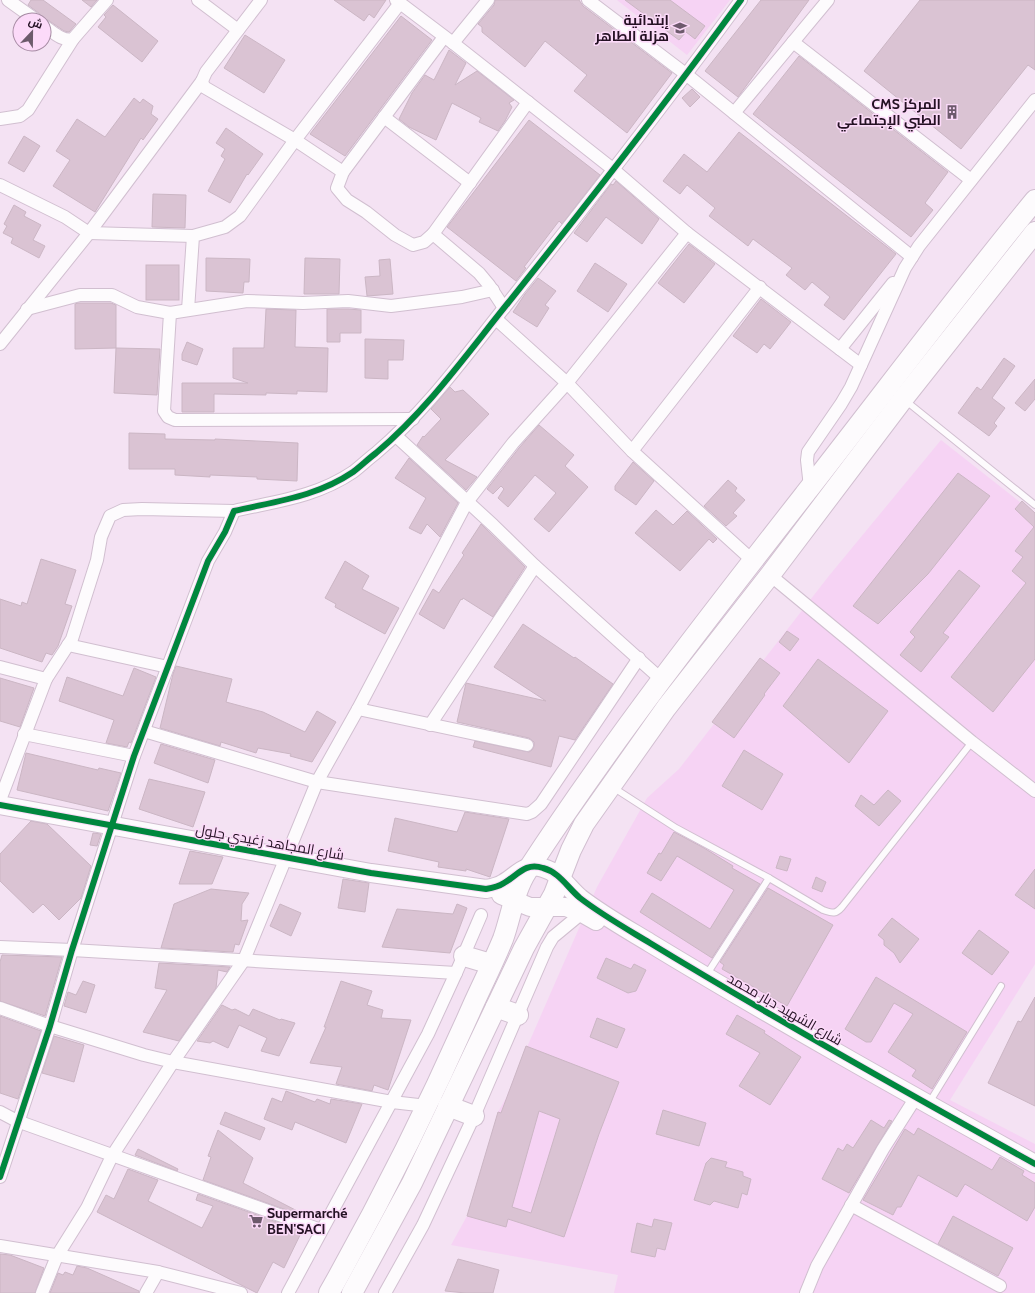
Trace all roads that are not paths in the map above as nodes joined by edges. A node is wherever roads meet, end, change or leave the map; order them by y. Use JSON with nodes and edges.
{"nodes":[{"id":1,"x":2,"y":0,"type":"edge"},
{"id":2,"x":8,"y":0,"type":"edge"},
{"id":3,"x":106,"y":0,"type":"edge"},
{"id":4,"x":198,"y":0,"type":"edge"},
{"id":5,"x":261,"y":0,"type":"edge"},
{"id":6,"x":488,"y":0,"type":"edge"},
{"id":7,"x":588,"y":0,"type":"edge"},
{"id":8,"x":741,"y":0,"type":"edge"},
{"id":9,"x":828,"y":0,"type":"edge"},
{"id":10,"x":398,"y":1,"type":"edge"},
{"id":11,"x":0,"y":3,"type":"edge"},
{"id":12,"x":25,"y":12,"type":"edge"},
{"id":13,"x":238,"y":30,"type":"junction"},
{"id":14,"x":52,"y":31,"type":"edge"},
{"id":15,"x":73,"y":39,"type":"junction"},
{"id":16,"x":448,"y":40,"type":"junction"},
{"id":17,"x":793,"y":42,"type":"junction"},
{"id":18,"x":687,"y":75,"type":"junction"},
{"id":19,"x":202,"y":81,"type":"junction"},
{"id":20,"x":1035,"y":100,"type":"edge"},
{"id":21,"x":528,"y":102,"type":"junction"},
{"id":22,"x":734,"y":113,"type":"junction"},
{"id":23,"x":384,"y":117,"type":"junction"},
{"id":24,"x":0,"y":119,"type":"edge"},
{"id":25,"x":295,"y":140,"type":"junction"},
{"id":26,"x":614,"y":170,"type":"junction"},
{"id":27,"x":343,"y":172,"type":"junction"},
{"id":28,"x":971,"y":180,"type":"junction"},
{"id":29,"x":470,"y":183,"type":"junction"},
{"id":30,"x":0,"y":185,"type":"edge"},
{"id":31,"x":1035,"y":200,"type":"edge"},
{"id":32,"x":1035,"y":232,"type":"edge"},
{"id":33,"x":89,"y":233,"type":"junction"},
{"id":34,"x":687,"y":233,"type":"junction"},
{"id":35,"x":433,"y":234,"type":"junction"},
{"id":36,"x":193,"y":236,"type":"junction"},
{"id":37,"x":912,"y":257,"type":"junction"},
{"id":38,"x":905,"y":268,"type":"junction"},
{"id":39,"x":760,"y":287,"type":"junction"},
{"id":40,"x":493,"y":290,"type":"junction"},
{"id":41,"x":504,"y":308,"type":"junction"},
{"id":42,"x":27,"y":309,"type":"junction"},
{"id":43,"x":188,"y":310,"type":"junction"},
{"id":44,"x":170,"y":313,"type":"junction"},
{"id":45,"x":496,"y":319,"type":"junction"},
{"id":46,"x":0,"y":344,"type":"edge"},
{"id":47,"x":840,"y":349,"type":"junction"},
{"id":48,"x":860,"y":364,"type":"junction"},
{"id":49,"x":567,"y":383,"type":"junction"},
{"id":50,"x":903,"y":399,"type":"junction"},
{"id":51,"x":412,"y":419,"type":"junction"},
{"id":52,"x":396,"y":436,"type":"junction"},
{"id":53,"x":632,"y":451,"type":"junction"},
{"id":54,"x":810,"y":487,"type":"junction"},
{"id":55,"x":467,"y":502,"type":"junction"},
{"id":56,"x":1035,"y":505,"type":"edge"},
{"id":57,"x":234,"y":511,"type":"junction"},
{"id":58,"x":752,"y":560,"type":"junction"},
{"id":59,"x":534,"y":566,"type":"junction"},
{"id":60,"x":770,"y":575,"type":"junction"},
{"id":61,"x":68,"y":645,"type":"junction"},
{"id":62,"x":639,"y":658,"type":"junction"},
{"id":63,"x":0,"y":667,"type":"edge"},
{"id":64,"x":168,"y":667,"type":"junction"},
{"id":65,"x":46,"y":679,"type":"junction"},
{"id":66,"x":662,"y":680,"type":"junction"},
{"id":67,"x":358,"y":709,"type":"junction"},
{"id":68,"x":430,"y":725,"type":"junction"},
{"id":69,"x":144,"y":731,"type":"junction"},
{"id":70,"x":24,"y":734,"type":"junction"},
{"id":71,"x":972,"y":742,"type":"junction"},
{"id":72,"x":527,"y":745,"type":"dead end"},
{"id":73,"x":134,"y":756,"type":"junction"},
{"id":74,"x":317,"y":782,"type":"junction"},
{"id":75,"x":610,"y":786,"type":"junction"},
{"id":76,"x":1035,"y":791,"type":"edge"},
{"id":77,"x":0,"y":800,"type":"edge"},
{"id":78,"x":0,"y":805,"type":"edge"},
{"id":79,"x":112,"y":826,"type":"junction"},
{"id":80,"x":286,"y":856,"type":"junction"},
{"id":81,"x":531,"y":866,"type":"junction"},
{"id":82,"x":769,"y":878,"type":"junction"},
{"id":83,"x":560,"y":879,"type":"junction"},
{"id":84,"x":486,"y":889,"type":"junction"},
{"id":85,"x":514,"y":901,"type":"junction"},
{"id":86,"x":547,"y":907,"type":"junction"},
{"id":87,"x":582,"y":913,"type":"junction"},
{"id":88,"x":481,"y":915,"type":"dead end"},
{"id":89,"x":0,"y":947,"type":"edge"},
{"id":90,"x":649,"y":948,"type":"junction"},
{"id":91,"x":72,"y":950,"type":"junction"},
{"id":92,"x":244,"y":960,"type":"junction"},
{"id":93,"x":460,"y":964,"type":"junction"},
{"id":94,"x":491,"y":964,"type":"junction"},
{"id":95,"x":706,"y":976,"type":"junction"},
{"id":96,"x":1000,"y":986,"type":"dead end"},
{"id":97,"x":496,"y":1007,"type":"junction"},
{"id":98,"x":0,"y":1008,"type":"edge"},
{"id":99,"x":518,"y":1015,"type":"junction"},
{"id":100,"x":50,"y":1026,"type":"junction"},
{"id":101,"x":173,"y":1062,"type":"junction"},
{"id":102,"x":392,"y":1102,"type":"junction"},
{"id":103,"x":920,"y":1104,"type":"junction"},
{"id":104,"x":427,"y":1106,"type":"junction"},
{"id":105,"x":448,"y":1106,"type":"junction"},
{"id":106,"x":0,"y":1112,"type":"edge"},
{"id":107,"x":474,"y":1116,"type":"junction"},
{"id":108,"x":17,"y":1121,"type":"junction"},
{"id":109,"x":112,"y":1156,"type":"junction"},
{"id":110,"x":1035,"y":1164,"type":"edge"},
{"id":111,"x":1035,"y":1174,"type":"edge"},
{"id":112,"x":0,"y":1177,"type":"edge"},
{"id":113,"x":851,"y":1205,"type":"junction"},
{"id":114,"x":321,"y":1230,"type":"junction"},
{"id":115,"x":0,"y":1246,"type":"edge"},
{"id":116,"x":57,"y":1256,"type":"junction"},
{"id":117,"x":158,"y":1272,"type":"junction"},
{"id":118,"x":1000,"y":1286,"type":"dead end"},
{"id":119,"x":42,"y":1293,"type":"edge"},
{"id":120,"x":146,"y":1293,"type":"edge"},
{"id":121,"x":241,"y":1293,"type":"edge"},
{"id":122,"x":288,"y":1293,"type":"edge"},
{"id":123,"x":329,"y":1293,"type":"edge"},
{"id":124,"x":352,"y":1293,"type":"edge"},
{"id":125,"x":385,"y":1293,"type":"edge"},
{"id":126,"x":806,"y":1293,"type":"edge"}],
"edges":[{"from":1,"to":11,"type":"street"},
{"from":2,"to":12,"type":"street"},
{"from":3,"to":15,"type":"street"},
{"from":4,"to":13,"type":"street"},
{"from":5,"to":13,"type":"street"},
{"from":6,"to":16,"type":"street"},
{"from":7,"to":18,"type":"street"},
{"from":8,"to":18,"type":"street"},
{"from":9,"to":17,"type":"street"},
{"from":10,"to":16,"type":"street"},
{"from":10,"to":25,"type":"street"},
{"from":13,"to":19,"type":"street"},
{"from":14,"to":15,"type":"street"},
{"from":15,"to":24,"type":"street"},
{"from":16,"to":21,"type":"street"},
{"from":16,"to":23,"type":"street"},
{"from":17,"to":22,"type":"street"},
{"from":17,"to":28,"type":"street"},
{"from":18,"to":22,"type":"street"},
{"from":18,"to":26,"type":"street"},
{"from":19,"to":25,"type":"street"},
{"from":19,"to":33,"type":"street"},
{"from":20,"to":28,"type":"street"},
{"from":21,"to":26,"type":"street"},
{"from":21,"to":29,"type":"street"},
{"from":22,"to":37,"type":"street"},
{"from":23,"to":27,"type":"street"},
{"from":23,"to":29,"type":"street"},
{"from":25,"to":27,"type":"street"},
{"from":25,"to":36,"type":"street"},
{"from":26,"to":34,"type":"street"},
{"from":26,"to":41,"type":"street"},
{"from":27,"to":35,"type":"street"},
{"from":28,"to":37,"type":"street"},
{"from":29,"to":35,"type":"street"},
{"from":30,"to":33,"type":"street"},
{"from":31,"to":54,"type":"main road"},
{"from":32,"to":50,"type":"main road"},
{"from":33,"to":36,"type":"street"},
{"from":33,"to":42,"type":"street"},
{"from":34,"to":39,"type":"street"},
{"from":34,"to":49,"type":"street"},
{"from":35,"to":40,"type":"street"},
{"from":36,"to":43,"type":"street"},
{"from":37,"to":38,"type":"street"},
{"from":38,"to":47,"type":"street"},
{"from":38,"to":48,"type":"street"},
{"from":39,"to":47,"type":"street"},
{"from":39,"to":53,"type":"street"},
{"from":40,"to":41,"type":"street"},
{"from":40,"to":43,"type":"street"},
{"from":41,"to":45,"type":"street"},
{"from":42,"to":44,"type":"street"},
{"from":42,"to":46,"type":"street"},
{"from":43,"to":44,"type":"street"},
{"from":44,"to":51,"type":"street"},
{"from":45,"to":49,"type":"street"},
{"from":45,"to":51,"type":"street"},
{"from":47,"to":48,"type":"street"},
{"from":48,"to":54,"type":"street"},
{"from":49,"to":53,"type":"street"},
{"from":49,"to":55,"type":"street"},
{"from":50,"to":56,"type":"lane"},
{"from":50,"to":60,"type":"main road"},
{"from":51,"to":52,"type":"street"},
{"from":52,"to":55,"type":"street"},
{"from":52,"to":57,"type":"street"},
{"from":53,"to":58,"type":"street"},
{"from":54,"to":58,"type":"main road"},
{"from":55,"to":59,"type":"street"},
{"from":55,"to":67,"type":"street"},
{"from":57,"to":61,"type":"street"},
{"from":57,"to":64,"type":"street"},
{"from":58,"to":66,"type":"main road"},
{"from":59,"to":62,"type":"street"},
{"from":59,"to":68,"type":"street"},
{"from":60,"to":71,"type":"street"},
{"from":60,"to":75,"type":"main road"},
{"from":61,"to":64,"type":"street"},
{"from":61,"to":65,"type":"street"},
{"from":62,"to":66,"type":"street"},
{"from":62,"to":74,"type":"street"},
{"from":63,"to":65,"type":"street"},
{"from":64,"to":69,"type":"street"},
{"from":65,"to":70,"type":"street"},
{"from":66,"to":81,"type":"main road"},
{"from":67,"to":68,"type":"street"},
{"from":67,"to":74,"type":"street"},
{"from":68,"to":72,"type":"street"},
{"from":69,"to":73,"type":"street"},
{"from":69,"to":74,"type":"street"},
{"from":70,"to":73,"type":"street"},
{"from":70,"to":77,"type":"street"},
{"from":71,"to":76,"type":"street"},
{"from":71,"to":82,"type":"lane"},
{"from":73,"to":79,"type":"street"},
{"from":74,"to":80,"type":"street"},
{"from":75,"to":82,"type":"lane"},
{"from":75,"to":83,"type":"main road"},
{"from":78,"to":79,"type":"street","name":"شارع المجاهد زغيدي جلول"},
{"from":79,"to":80,"type":"street","name":"شارع المجاهد زغيدي جلول"},
{"from":79,"to":91,"type":"street"},
{"from":80,"to":84,"type":"street","name":"شارع المجاهد زغيدي جلول"},
{"from":80,"to":92,"type":"street"},
{"from":81,"to":83,"type":"street","name":"شارع الشهيد دبار محمد"},
{"from":81,"to":84,"type":"street","name":"شارع المجاهد زغيدي جلول"},
{"from":81,"to":85,"type":"main road"},
{"from":82,"to":95,"type":"lane"},
{"from":83,"to":86,"type":"main road"},
{"from":83,"to":90,"type":"street","name":"شارع الشهيد دبار محمد"},
{"from":84,"to":85,"type":"street","name":"شارع المجاهد زغيدي جلول"},
{"from":85,"to":86,"type":"street","name":"شارع الشهيد دبار محمد"},
{"from":85,"to":94,"type":"main road"},
{"from":86,"to":87,"type":"street","name":"شارع الشهيد دبار محمد"},
{"from":86,"to":97,"type":"main road"},
{"from":87,"to":90,"type":"street","name":"شارع الشهيد دبار محمد"},
{"from":87,"to":99,"type":"street"},
{"from":88,"to":93,"type":"street"},
{"from":89,"to":91,"type":"street"},
{"from":90,"to":95,"type":"street","name":"شارع الشهيد دبار محمد"},
{"from":90,"to":103,"type":"street","name":"شارع الشهيد دبار محمد"},
{"from":91,"to":92,"type":"street"},
{"from":91,"to":100,"type":"street"},
{"from":92,"to":93,"type":"street"},
{"from":92,"to":101,"type":"street"},
{"from":93,"to":94,"type":"main road"},
{"from":93,"to":102,"type":"street"},
{"from":94,"to":104,"type":"main road"},
{"from":95,"to":103,"type":"street","name":"شارع الشهيد دبار محمد"},
{"from":96,"to":103,"type":"lane"},
{"from":97,"to":99,"type":"main road"},
{"from":97,"to":105,"type":"main road"},
{"from":98,"to":100,"type":"street"},
{"from":99,"to":107,"type":"street"},
{"from":100,"to":101,"type":"street"},
{"from":100,"to":108,"type":"street"},
{"from":101,"to":102,"type":"street"},
{"from":101,"to":109,"type":"street"},
{"from":102,"to":104,"type":"street"},
{"from":102,"to":114,"type":"street"},
{"from":103,"to":110,"type":"street","name":"شارع الشهيد دبار محمد"},
{"from":103,"to":111,"type":"street","name":"شارع الشهيد دبار محمد"},
{"from":103,"to":113,"type":"street"},
{"from":104,"to":123,"type":"main road"},
{"from":105,"to":107,"type":"main road"},
{"from":105,"to":124,"type":"main road"},
{"from":106,"to":108,"type":"street"},
{"from":107,"to":125,"type":"street"},
{"from":108,"to":109,"type":"street"},
{"from":108,"to":112,"type":"street"},
{"from":109,"to":114,"type":"street"},
{"from":109,"to":116,"type":"street"},
{"from":113,"to":118,"type":"street"},
{"from":113,"to":126,"type":"street"},
{"from":114,"to":122,"type":"street"},
{"from":115,"to":116,"type":"street"},
{"from":116,"to":117,"type":"street"},
{"from":116,"to":119,"type":"street"},
{"from":117,"to":120,"type":"street"},
{"from":117,"to":121,"type":"street"}]}
